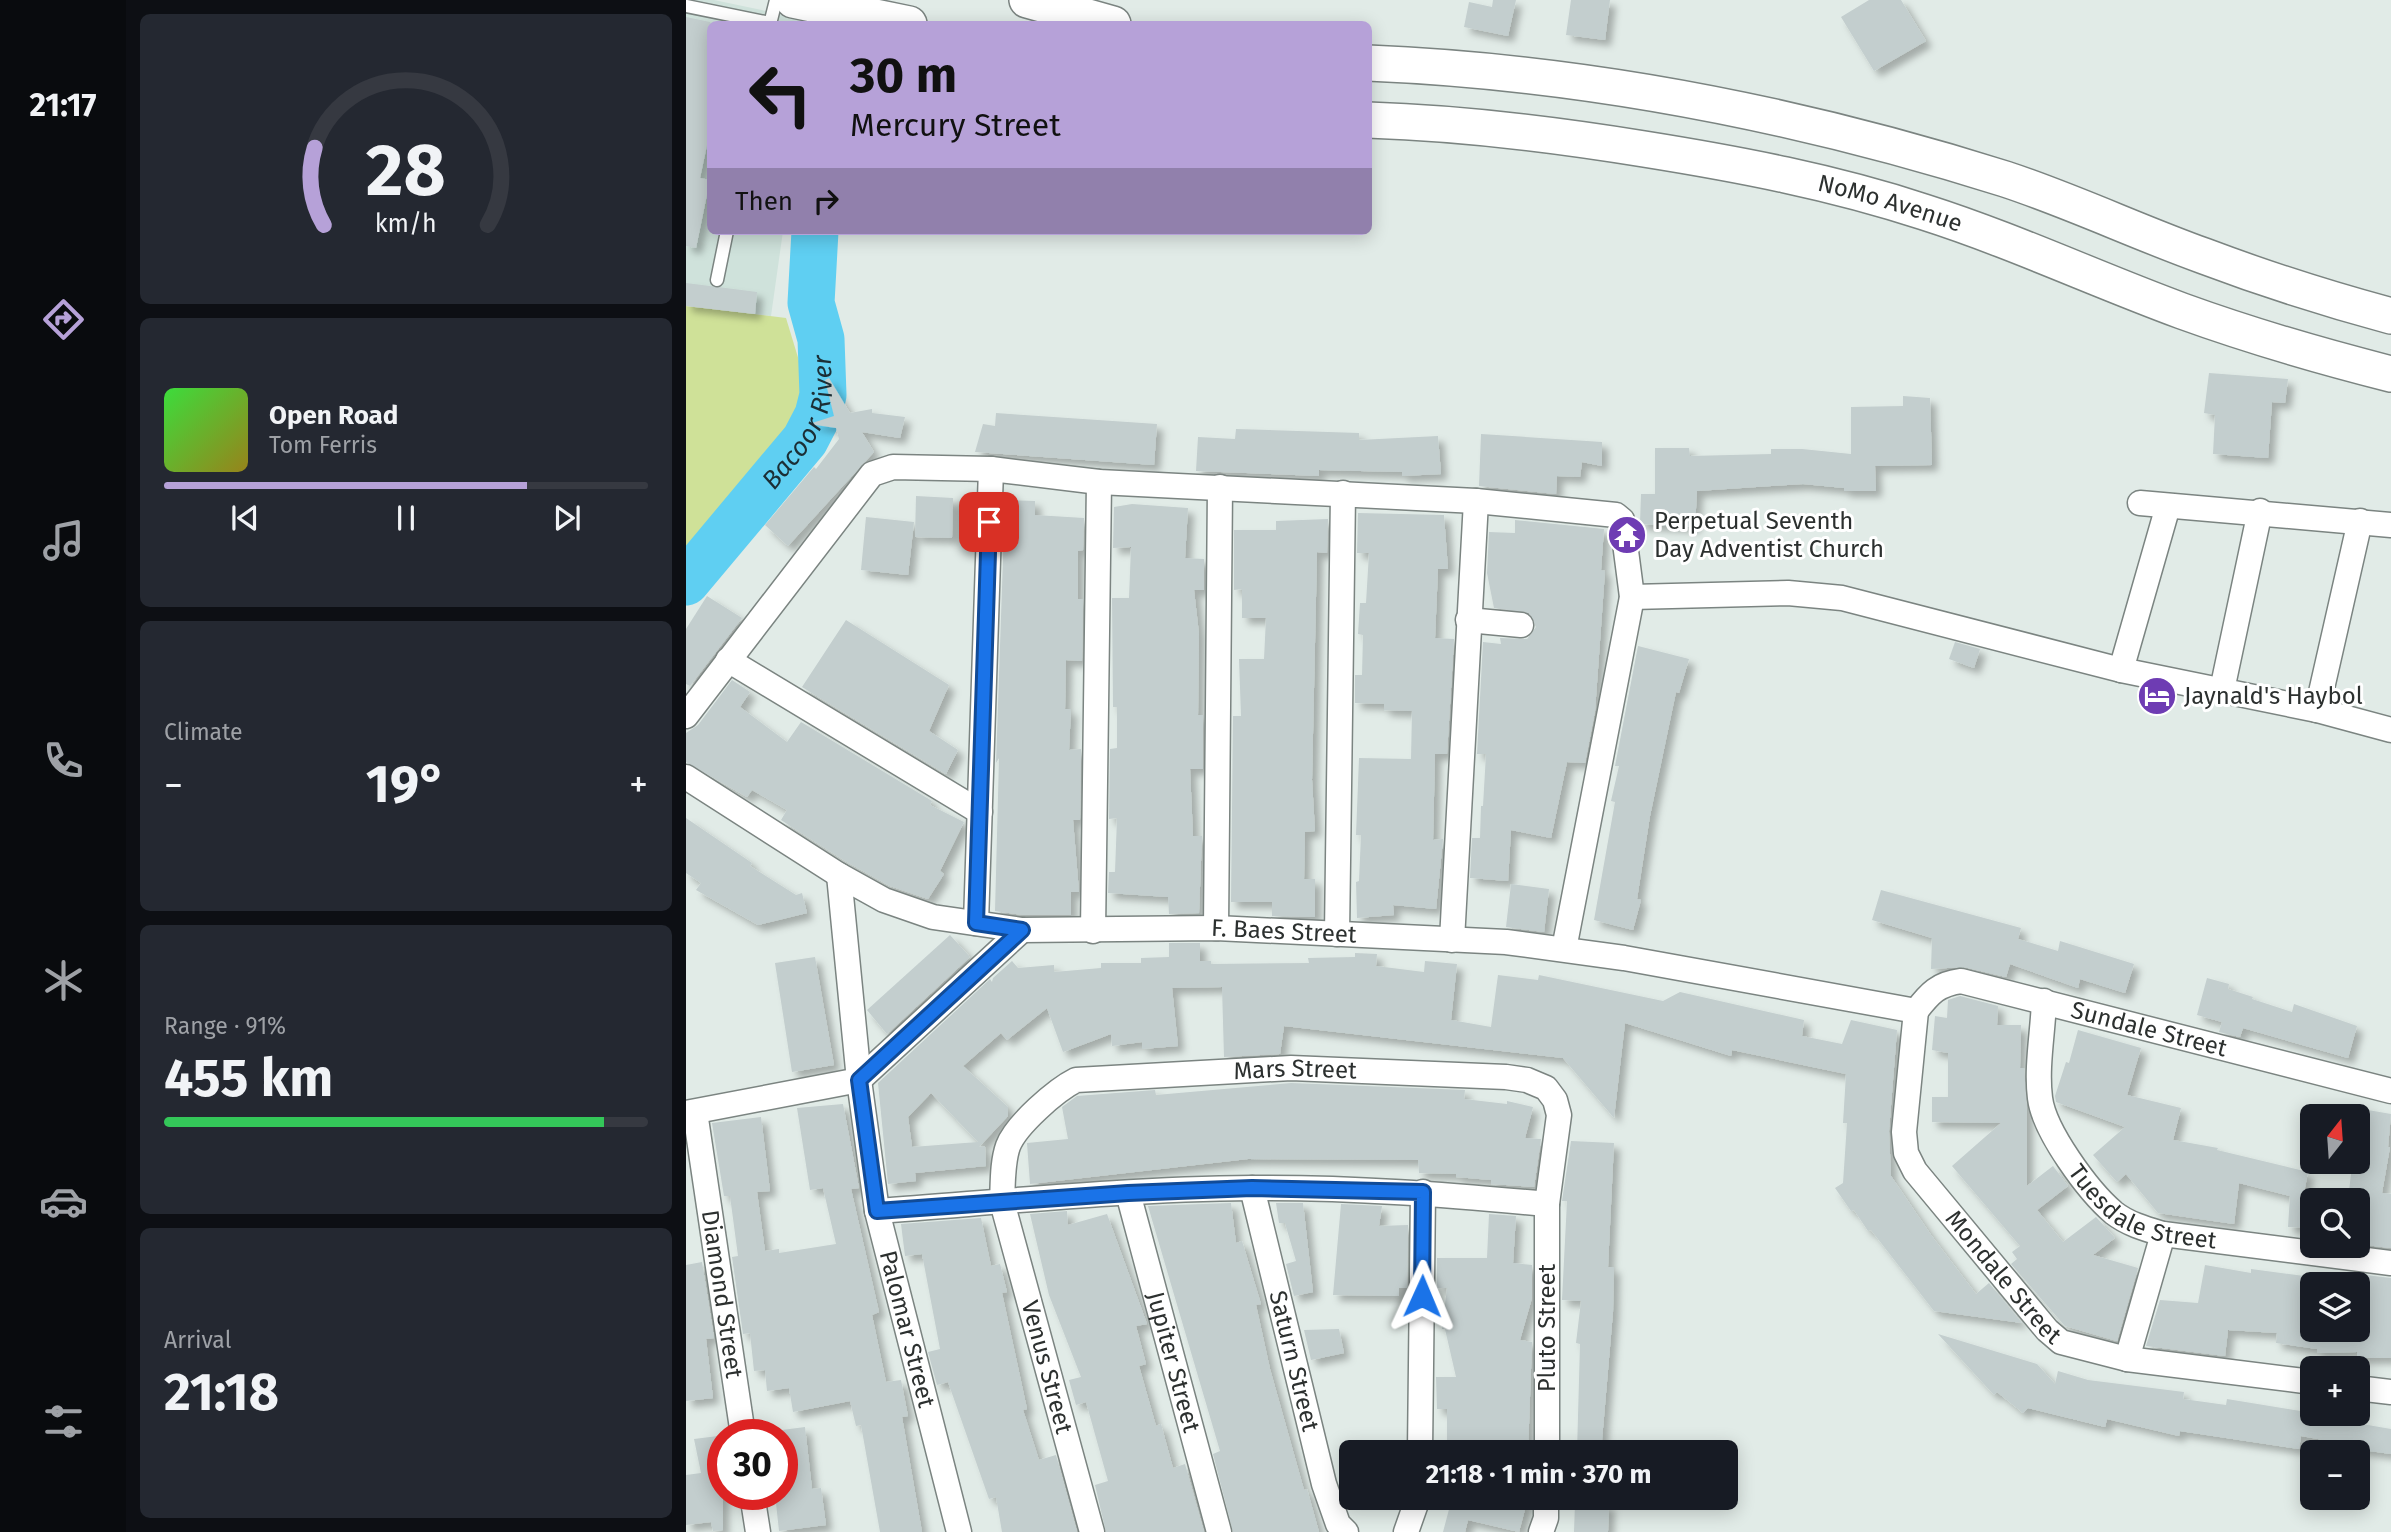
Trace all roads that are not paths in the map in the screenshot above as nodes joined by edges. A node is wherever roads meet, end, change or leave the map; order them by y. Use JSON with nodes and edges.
{"nodes":[{"id":1,"x":776,"y":0,"type":"edge"},
{"id":2,"x":1027,"y":0,"type":"edge"},
{"id":3,"x":686,"y":6,"type":"edge"},
{"id":4,"x":790,"y":14,"type":"edge"},
{"id":5,"x":873,"y":21,"type":"edge"},
{"id":6,"x":1102,"y":21,"type":"edge"},
{"id":7,"x":1372,"y":64,"type":"edge"},
{"id":8,"x":1372,"y":120,"type":"edge"},
{"id":9,"x":726,"y":235,"type":"edge"},
{"id":10,"x":717,"y":280,"type":"dead end"},
{"id":11,"x":2391,"y":316,"type":"edge"},
{"id":12,"x":2391,"y":373,"type":"edge"},
{"id":13,"x":991,"y":469,"type":"junction"},
{"id":14,"x":1099,"y":482,"type":"junction"},
{"id":15,"x":1220,"y":487,"type":"junction"},
{"id":16,"x":1343,"y":493,"type":"junction"},
{"id":17,"x":1476,"y":501,"type":"junction"},
{"id":18,"x":2140,"y":503,"type":"dead end"},
{"id":19,"x":2168,"y":506,"type":"junction"},
{"id":20,"x":2260,"y":511,"type":"junction"},
{"id":21,"x":2360,"y":521,"type":"junction"},
{"id":22,"x":2391,"y":525,"type":"edge"},
{"id":23,"x":1632,"y":597,"type":"junction"},
{"id":24,"x":1468,"y":620,"type":"junction"},
{"id":25,"x":1521,"y":625,"type":"dead end"},
{"id":26,"x":728,"y":660,"type":"junction"},
{"id":27,"x":2121,"y":670,"type":"junction"},
{"id":28,"x":2222,"y":690,"type":"junction"},
{"id":29,"x":2317,"y":710,"type":"junction"},
{"id":30,"x":686,"y":716,"type":"edge"},
{"id":31,"x":2391,"y":730,"type":"edge"},
{"id":32,"x":686,"y":777,"type":"edge"},
{"id":33,"x":980,"y":812,"type":"junction"},
{"id":34,"x":839,"y":875,"type":"junction"},
{"id":35,"x":976,"y":923,"type":"junction"},
{"id":36,"x":1216,"y":928,"type":"junction"},
{"id":37,"x":1022,"y":930,"type":"junction"},
{"id":38,"x":1093,"y":930,"type":"junction"},
{"id":39,"x":1336,"y":934,"type":"junction"},
{"id":40,"x":1452,"y":940,"type":"junction"},
{"id":41,"x":1564,"y":949,"type":"junction"},
{"id":42,"x":2044,"y":1001,"type":"junction"},
{"id":43,"x":1916,"y":1011,"type":"junction"},
{"id":44,"x":859,"y":1080,"type":"junction"},
{"id":45,"x":2391,"y":1091,"type":"edge"},
{"id":46,"x":690,"y":1112,"type":"edge"},
{"id":47,"x":1252,"y":1188,"type":"junction"},
{"id":48,"x":1423,"y":1192,"type":"junction"},
{"id":49,"x":1128,"y":1193,"type":"junction"},
{"id":50,"x":1002,"y":1202,"type":"junction"},
{"id":51,"x":1548,"y":1204,"type":"junction"},
{"id":52,"x":877,"y":1211,"type":"junction"},
{"id":53,"x":2162,"y":1234,"type":"junction"},
{"id":54,"x":2391,"y":1263,"type":"edge"},
{"id":55,"x":2127,"y":1359,"type":"junction"},
{"id":56,"x":2300,"y":1381,"type":"edge"},
{"id":57,"x":2370,"y":1390,"type":"edge"},
{"id":58,"x":2391,"y":1392,"type":"edge"},
{"id":59,"x":740,"y":1419,"type":"edge"},
{"id":60,"x":1420,"y":1440,"type":"edge"},
{"id":61,"x":1547,"y":1440,"type":"edge"},
{"id":62,"x":755,"y":1510,"type":"edge"},
{"id":63,"x":1414,"y":1510,"type":"edge"},
{"id":64,"x":1546,"y":1510,"type":"edge"},
{"id":65,"x":758,"y":1532,"type":"edge"},
{"id":66,"x":959,"y":1532,"type":"edge"},
{"id":67,"x":1092,"y":1532,"type":"edge"},
{"id":68,"x":1219,"y":1532,"type":"edge"},
{"id":69,"x":1346,"y":1532,"type":"edge"},
{"id":70,"x":1406,"y":1532,"type":"edge"},
{"id":71,"x":1541,"y":1532,"type":"edge"}],
"edges":[{"from":1,"to":4,"type":"lane"},
{"from":2,"to":6,"type":"main road"},
{"from":3,"to":4,"type":"lane"},
{"from":4,"to":5,"type":"main road"},
{"from":7,"to":11,"type":"main road"},
{"from":8,"to":12,"type":"main road","name":"NoMo Avenue"},
{"from":9,"to":10,"type":"lane"},
{"from":13,"to":14,"type":"street"},
{"from":13,"to":26,"type":"street"},
{"from":13,"to":33,"type":"street"},
{"from":14,"to":15,"type":"street"},
{"from":14,"to":38,"type":"street"},
{"from":15,"to":16,"type":"street"},
{"from":15,"to":36,"type":"street"},
{"from":16,"to":17,"type":"street"},
{"from":16,"to":39,"type":"street"},
{"from":17,"to":23,"type":"street"},
{"from":17,"to":24,"type":"street"},
{"from":18,"to":19,"type":"street"},
{"from":19,"to":20,"type":"street"},
{"from":19,"to":27,"type":"street"},
{"from":20,"to":21,"type":"street"},
{"from":20,"to":28,"type":"street"},
{"from":21,"to":22,"type":"street"},
{"from":21,"to":29,"type":"street"},
{"from":23,"to":27,"type":"street"},
{"from":23,"to":41,"type":"street"},
{"from":24,"to":25,"type":"street"},
{"from":24,"to":40,"type":"street"},
{"from":26,"to":30,"type":"street"},
{"from":26,"to":33,"type":"street"},
{"from":27,"to":28,"type":"street"},
{"from":28,"to":29,"type":"street"},
{"from":29,"to":31,"type":"street"},
{"from":32,"to":34,"type":"street","name":"F. Baes Street"},
{"from":33,"to":35,"type":"street"},
{"from":34,"to":35,"type":"street","name":"F. Baes Street"},
{"from":34,"to":44,"type":"street","name":"Palomar Street"},
{"from":35,"to":37,"type":"street","name":"F. Baes Street"},
{"from":36,"to":38,"type":"street","name":"F. Baes Street"},
{"from":36,"to":39,"type":"street","name":"F. Baes Street"},
{"from":37,"to":38,"type":"street","name":"F. Baes Street"},
{"from":37,"to":44,"type":"street"},
{"from":39,"to":40,"type":"street","name":"F. Baes Street"},
{"from":40,"to":41,"type":"street","name":"F. Baes Street"},
{"from":41,"to":43,"type":"street","name":"F. Baes Street"},
{"from":42,"to":43,"type":"street","name":"Sundale Street"},
{"from":42,"to":45,"type":"street","name":"Sundale Street"},
{"from":42,"to":53,"type":"street","name":"Tuesdale Street"},
{"from":43,"to":55,"type":"street","name":"Mondale Street"},
{"from":44,"to":46,"type":"street"},
{"from":44,"to":52,"type":"street","name":"Palomar Street"},
{"from":46,"to":59,"type":"street","name":"Diamond Street"},
{"from":47,"to":48,"type":"street"},
{"from":47,"to":49,"type":"street"},
{"from":47,"to":69,"type":"street","name":"Saturn Street"},
{"from":48,"to":51,"type":"street"},
{"from":48,"to":60,"type":"street"},
{"from":49,"to":50,"type":"street"},
{"from":49,"to":68,"type":"street","name":"Jupiter Street"},
{"from":50,"to":51,"type":"street","name":"Mars Street"},
{"from":50,"to":52,"type":"street"},
{"from":50,"to":67,"type":"street","name":"Venus Street"},
{"from":51,"to":61,"type":"street","name":"Pluto Street"},
{"from":52,"to":66,"type":"street","name":"Palomar Street"},
{"from":53,"to":54,"type":"street","name":"Tuesdale Street"},
{"from":53,"to":55,"type":"street"},
{"from":55,"to":56,"type":"street","name":"Mondale Street"},
{"from":57,"to":58,"type":"street"},
{"from":62,"to":65,"type":"street"},
{"from":63,"to":70,"type":"street"},
{"from":64,"to":71,"type":"street"}]}
